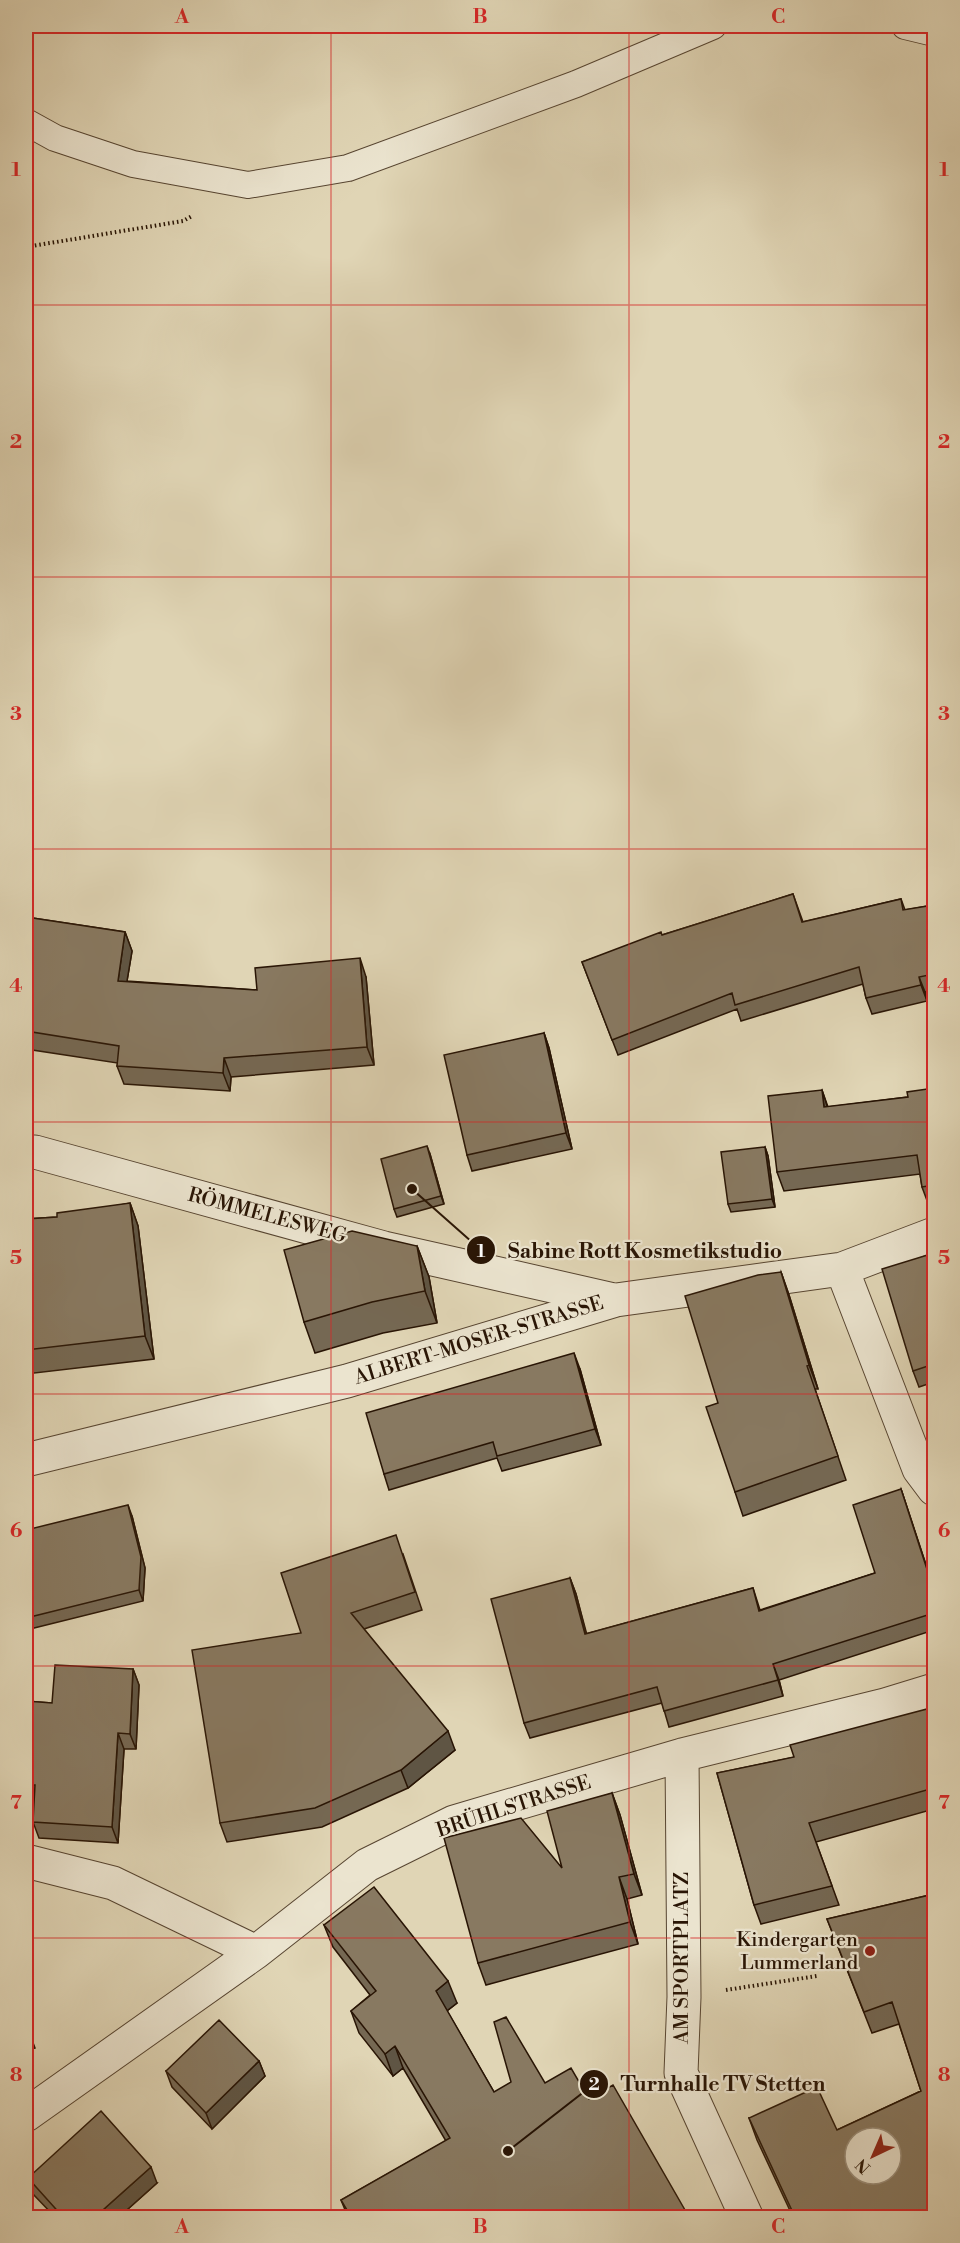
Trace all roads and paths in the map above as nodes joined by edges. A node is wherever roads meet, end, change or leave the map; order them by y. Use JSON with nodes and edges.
{"nodes":[{"id":1,"x":713,"y":26,"type":"edge"},
{"id":2,"x":904,"y":26,"type":"edge"},
{"id":3,"x":934,"y":33,"type":"edge"},
{"id":4,"x":26,"y":122,"type":"edge"},
{"id":5,"x":248,"y":185,"type":"junction"},
{"id":6,"x":26,"y":247,"type":"edge"},
{"id":7,"x":26,"y":1152,"type":"edge"},
{"id":8,"x":934,"y":1234,"type":"edge"},
{"id":9,"x":842,"y":1269,"type":"junction"},
{"id":10,"x":616,"y":1300,"type":"junction"},
{"id":11,"x":26,"y":1460,"type":"edge"},
{"id":12,"x":934,"y":1489,"type":"edge"},
{"id":13,"x":934,"y":1690,"type":"edge"},
{"id":14,"x":682,"y":1755,"type":"junction"},
{"id":15,"x":26,"y":1861,"type":"edge"},
{"id":16,"x":256,"y":1952,"type":"junction"},
{"id":17,"x":817,"y":1976,"type":"dead end"},
{"id":18,"x":684,"y":1997,"type":"junction"},
{"id":19,"x":26,"y":2115,"type":"edge"},
{"id":20,"x":747,"y":2217,"type":"edge"}],
"edges":[{"from":1,"to":5,"type":"lane"},
{"from":2,"to":3,"type":"lane"},
{"from":4,"to":5,"type":"lane"},
{"from":5,"to":6,"type":"path"},
{"from":7,"to":10,"type":"street","name":"RÖMMELESWEG"},
{"from":8,"to":9,"type":"street","name":"ALBERT-MOSER-STRASSE"},
{"from":9,"to":10,"type":"street","name":"ALBERT-MOSER-STRASSE"},
{"from":9,"to":12,"type":"street"},
{"from":10,"to":11,"type":"street","name":"ALBERT-MOSER-STRASSE"},
{"from":13,"to":14,"type":"street","name":"BRÜHLSTRASSE"},
{"from":14,"to":16,"type":"street","name":"BRÜHLSTRASSE"},
{"from":14,"to":18,"type":"street","name":"AM SPORTPLATZ"},
{"from":15,"to":16,"type":"street"},
{"from":16,"to":19,"type":"street","name":"BRÜHLSTRASSE"},
{"from":17,"to":18,"type":"path"},
{"from":18,"to":20,"type":"street","name":"AM SPORTPLATZ"}]}
